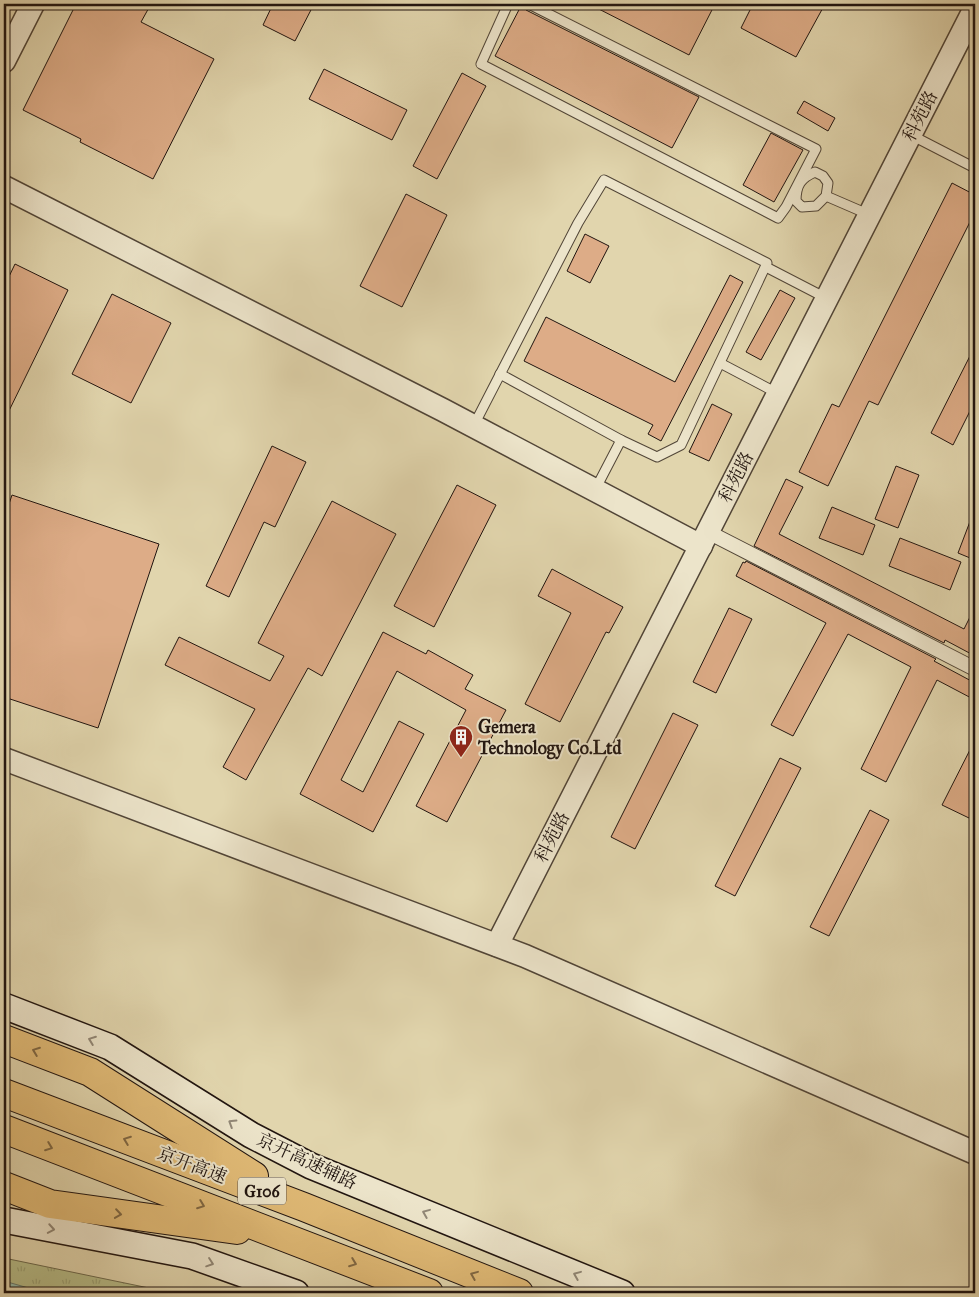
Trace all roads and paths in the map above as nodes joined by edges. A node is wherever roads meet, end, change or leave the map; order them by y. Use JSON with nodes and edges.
{"nodes":[{"id":1,"x":33,"y":4,"type":"edge"},
{"id":2,"x":508,"y":4,"type":"edge"},
{"id":3,"x":529,"y":4,"type":"edge"},
{"id":4,"x":968,"y":8,"type":"edge"},
{"id":5,"x":4,"y":61,"type":"edge"},
{"id":6,"x":910,"y":135,"type":"junction"},
{"id":7,"x":975,"y":168,"type":"edge"},
{"id":8,"x":4,"y":187,"type":"edge"},
{"id":9,"x":796,"y":189,"type":"junction"},
{"id":10,"x":826,"y":196,"type":"junction"},
{"id":11,"x":870,"y":215,"type":"junction"},
{"id":12,"x":766,"y":267,"type":"junction"},
{"id":13,"x":827,"y":299,"type":"junction"},
{"id":14,"x":720,"y":362,"type":"junction"},
{"id":15,"x":500,"y":374,"type":"junction"},
{"id":16,"x":778,"y":394,"type":"junction"},
{"id":17,"x":474,"y":426,"type":"junction"},
{"id":18,"x":620,"y":440,"type":"junction"},
{"id":19,"x":595,"y":490,"type":"junction"},
{"id":20,"x":705,"y":539,"type":"junction"},
{"id":21,"x":975,"y":669,"type":"edge"},
{"id":22,"x":4,"y":759,"type":"edge"},
{"id":23,"x":497,"y":945,"type":"junction"},
{"id":24,"x":4,"y":1006,"type":"edge"},
{"id":25,"x":4,"y":1039,"type":"edge"},
{"id":26,"x":4,"y":1093,"type":"edge"},
{"id":27,"x":4,"y":1129,"type":"edge"},
{"id":28,"x":975,"y":1153,"type":"edge"},
{"id":29,"x":4,"y":1186,"type":"edge"},
{"id":30,"x":304,"y":1207,"type":"junction"},
{"id":31,"x":4,"y":1220,"type":"edge"},
{"id":32,"x":286,"y":1237,"type":"junction"},
{"id":33,"x":296,"y":1293,"type":"edge"},
{"id":34,"x":429,"y":1293,"type":"edge"},
{"id":35,"x":519,"y":1293,"type":"edge"},
{"id":36,"x":622,"y":1293,"type":"edge"}],
"edges":[{"from":1,"to":5,"type":"street"},
{"from":2,"to":9,"type":"lane"},
{"from":3,"to":9,"type":"lane"},
{"from":4,"to":6,"type":"street","name":"科苑路"},
{"from":6,"to":7,"type":"lane"},
{"from":6,"to":11,"type":"street","name":"科苑路"},
{"from":8,"to":17,"type":"street"},
{"from":9,"to":10,"type":"lane"},
{"from":9,"to":10,"type":"lane"},
{"from":10,"to":11,"type":"lane"},
{"from":11,"to":13,"type":"street","name":"科苑路"},
{"from":12,"to":13,"type":"lane"},
{"from":12,"to":14,"type":"lane"},
{"from":12,"to":15,"type":"lane"},
{"from":13,"to":16,"type":"street","name":"科苑路"},
{"from":14,"to":16,"type":"lane"},
{"from":14,"to":18,"type":"lane"},
{"from":15,"to":17,"type":"lane"},
{"from":15,"to":18,"type":"lane"},
{"from":16,"to":20,"type":"street","name":"科苑路"},
{"from":17,"to":19,"type":"street"},
{"from":18,"to":19,"type":"lane"},
{"from":19,"to":20,"type":"street"},
{"from":20,"to":21,"type":"street"},
{"from":20,"to":23,"type":"street","name":"科苑路"},
{"from":22,"to":23,"type":"street"},
{"from":23,"to":28,"type":"street"},
{"from":36,"to":24,"type":"main road","name":"京开高速辅路","one_way":true},
{"from":30,"to":25,"type":"highway","one_way":true},
{"from":30,"to":26,"type":"highway","name":"京开高速","number":"G106","one_way":true},
{"from":27,"to":32,"type":"highway","name":"京开高速","number":"G106","one_way":true},
{"from":29,"to":32,"type":"highway","one_way":true},
{"from":35,"to":30,"type":"highway","name":"京开高速","number":"G106","one_way":true},
{"from":31,"to":33,"type":"main road","one_way":true},
{"from":32,"to":34,"type":"highway","name":"京开高速","number":"G106","one_way":true}]}
